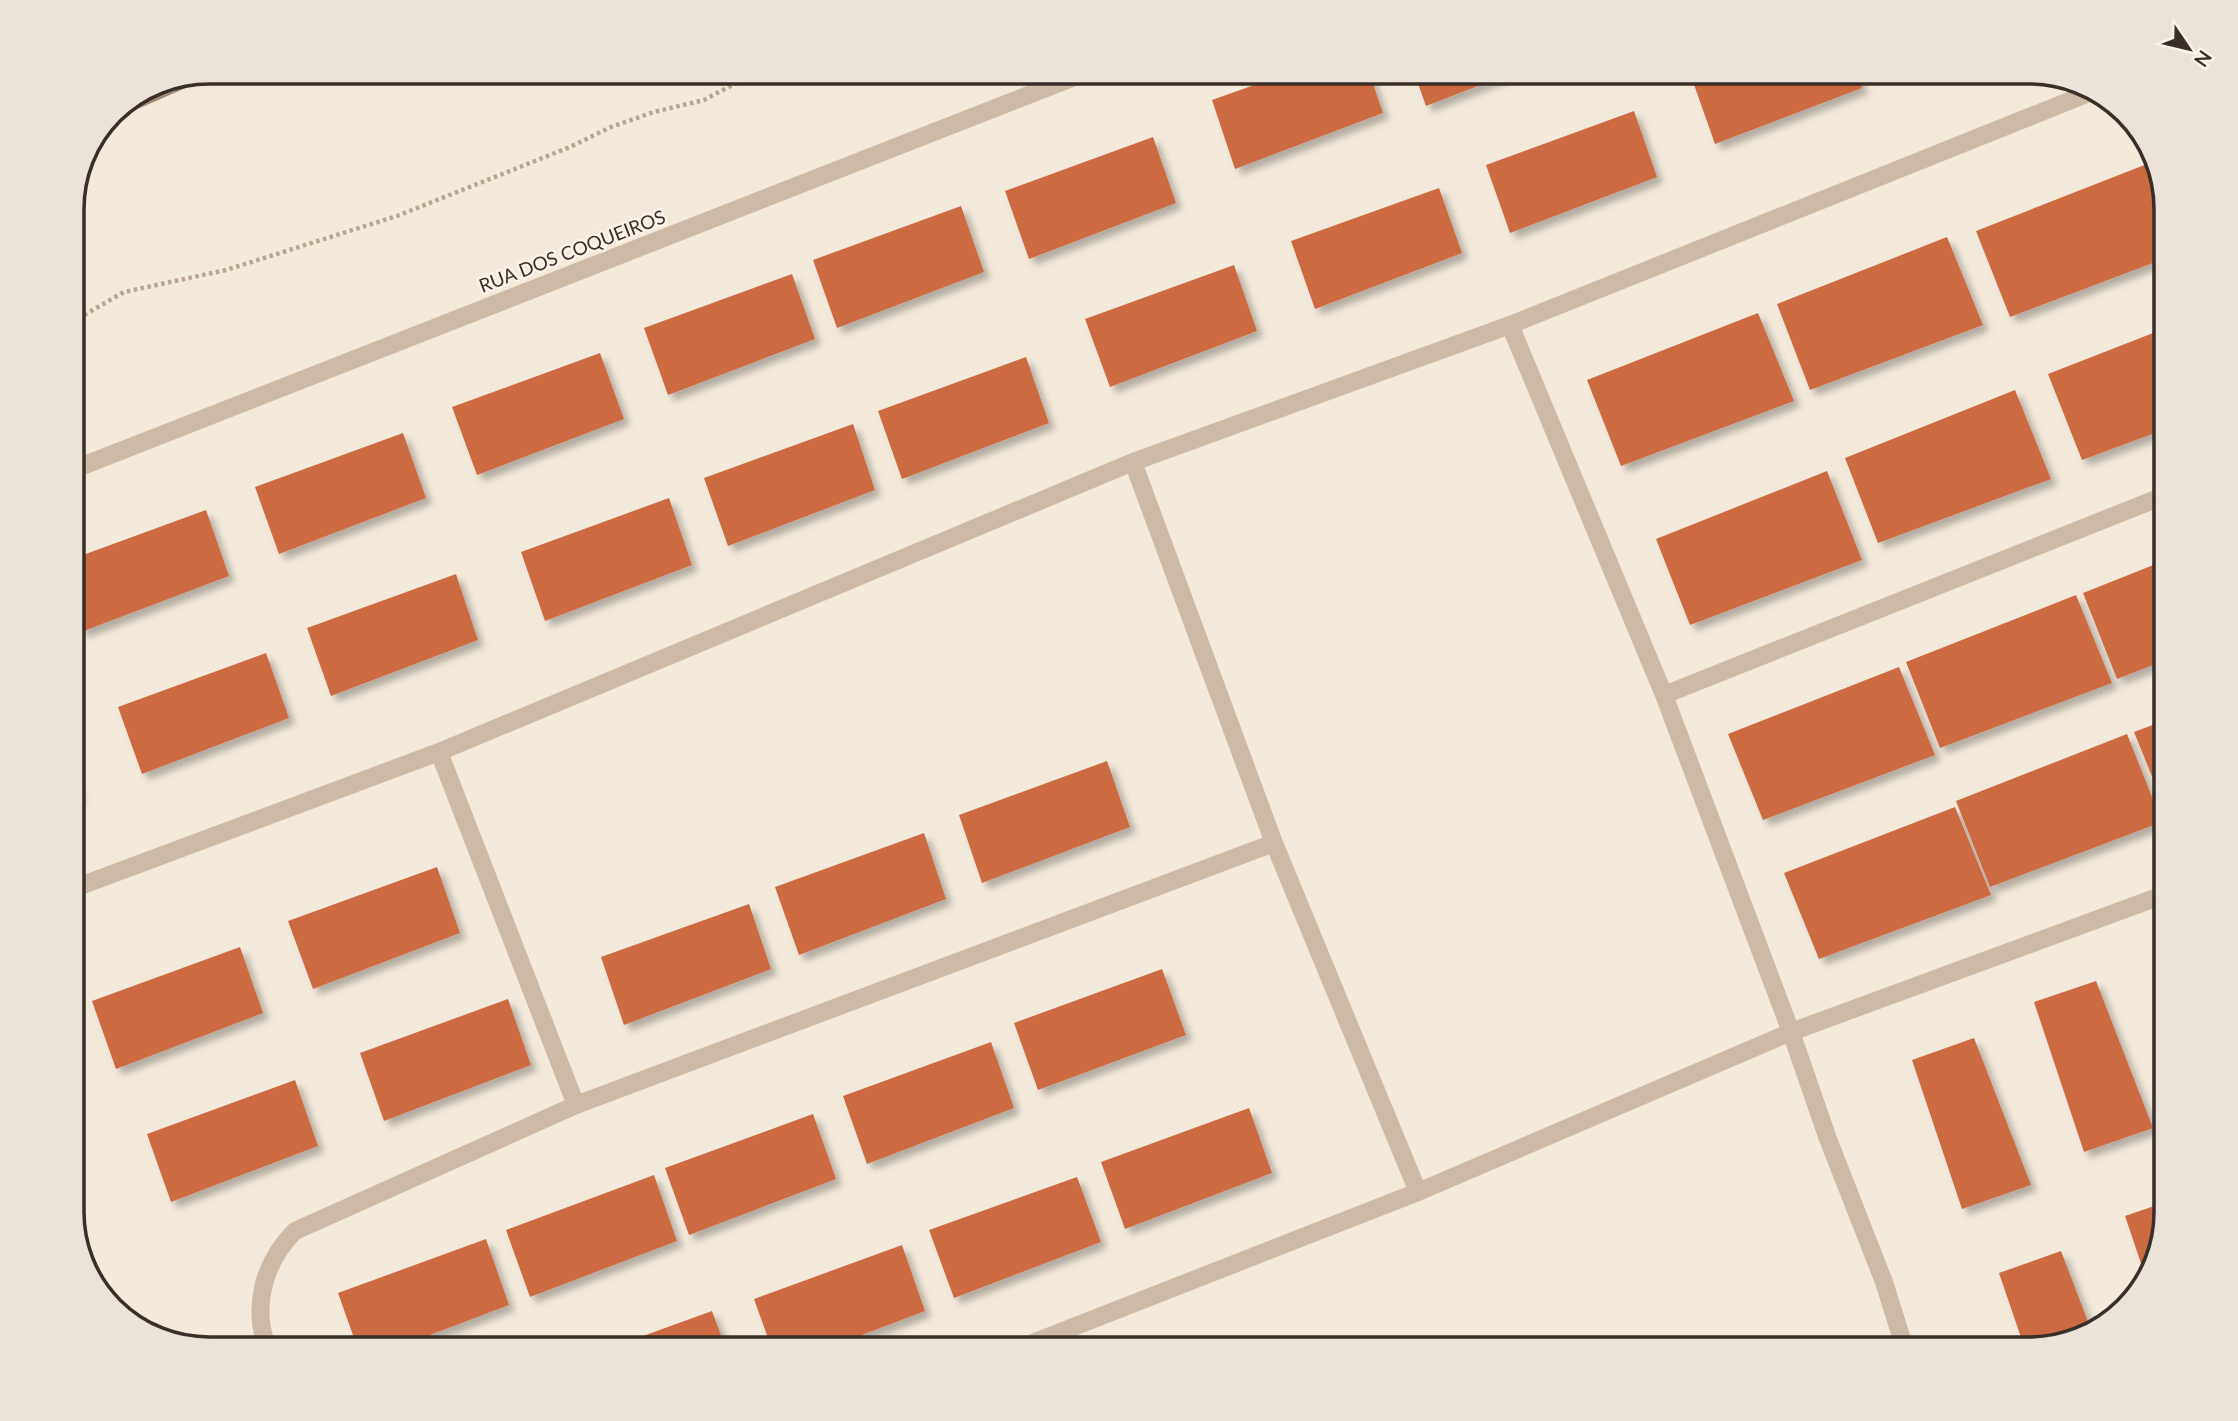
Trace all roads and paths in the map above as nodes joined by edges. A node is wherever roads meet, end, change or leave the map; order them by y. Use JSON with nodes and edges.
{"nodes":[{"id":1,"x":737,"y":84,"type":"edge"},
{"id":2,"x":1056,"y":84,"type":"edge"},
{"id":3,"x":2082,"y":97,"type":"edge"},
{"id":4,"x":84,"y":315,"type":"edge"},
{"id":5,"x":1510,"y":325,"type":"junction"},
{"id":6,"x":1133,"y":461,"type":"junction"},
{"id":7,"x":84,"y":465,"type":"edge"},
{"id":8,"x":2154,"y":500,"type":"edge"},
{"id":9,"x":1664,"y":695,"type":"junction"},
{"id":10,"x":439,"y":752,"type":"junction"},
{"id":11,"x":1274,"y":844,"type":"junction"},
{"id":12,"x":84,"y":885,"type":"edge"},
{"id":13,"x":2154,"y":899,"type":"edge"},
{"id":14,"x":1791,"y":1032,"type":"junction"},
{"id":15,"x":576,"y":1105,"type":"junction"},
{"id":16,"x":1418,"y":1192,"type":"junction"},
{"id":17,"x":265,"y":1337,"type":"edge"},
{"id":18,"x":1048,"y":1337,"type":"edge"},
{"id":19,"x":1901,"y":1337,"type":"edge"}],
"edges":[{"from":1,"to":4,"type":"path"},
{"from":2,"to":7,"type":"street","name":"RUA DOS COQUEIROS"},
{"from":3,"to":5,"type":"street"},
{"from":5,"to":6,"type":"street"},
{"from":5,"to":9,"type":"street"},
{"from":6,"to":10,"type":"street"},
{"from":6,"to":11,"type":"street"},
{"from":8,"to":9,"type":"street"},
{"from":9,"to":14,"type":"street"},
{"from":10,"to":12,"type":"street"},
{"from":10,"to":15,"type":"street"},
{"from":11,"to":15,"type":"street"},
{"from":11,"to":16,"type":"street"},
{"from":13,"to":14,"type":"street"},
{"from":14,"to":16,"type":"street"},
{"from":14,"to":19,"type":"street"},
{"from":15,"to":17,"type":"street"},
{"from":16,"to":18,"type":"street"}]}
